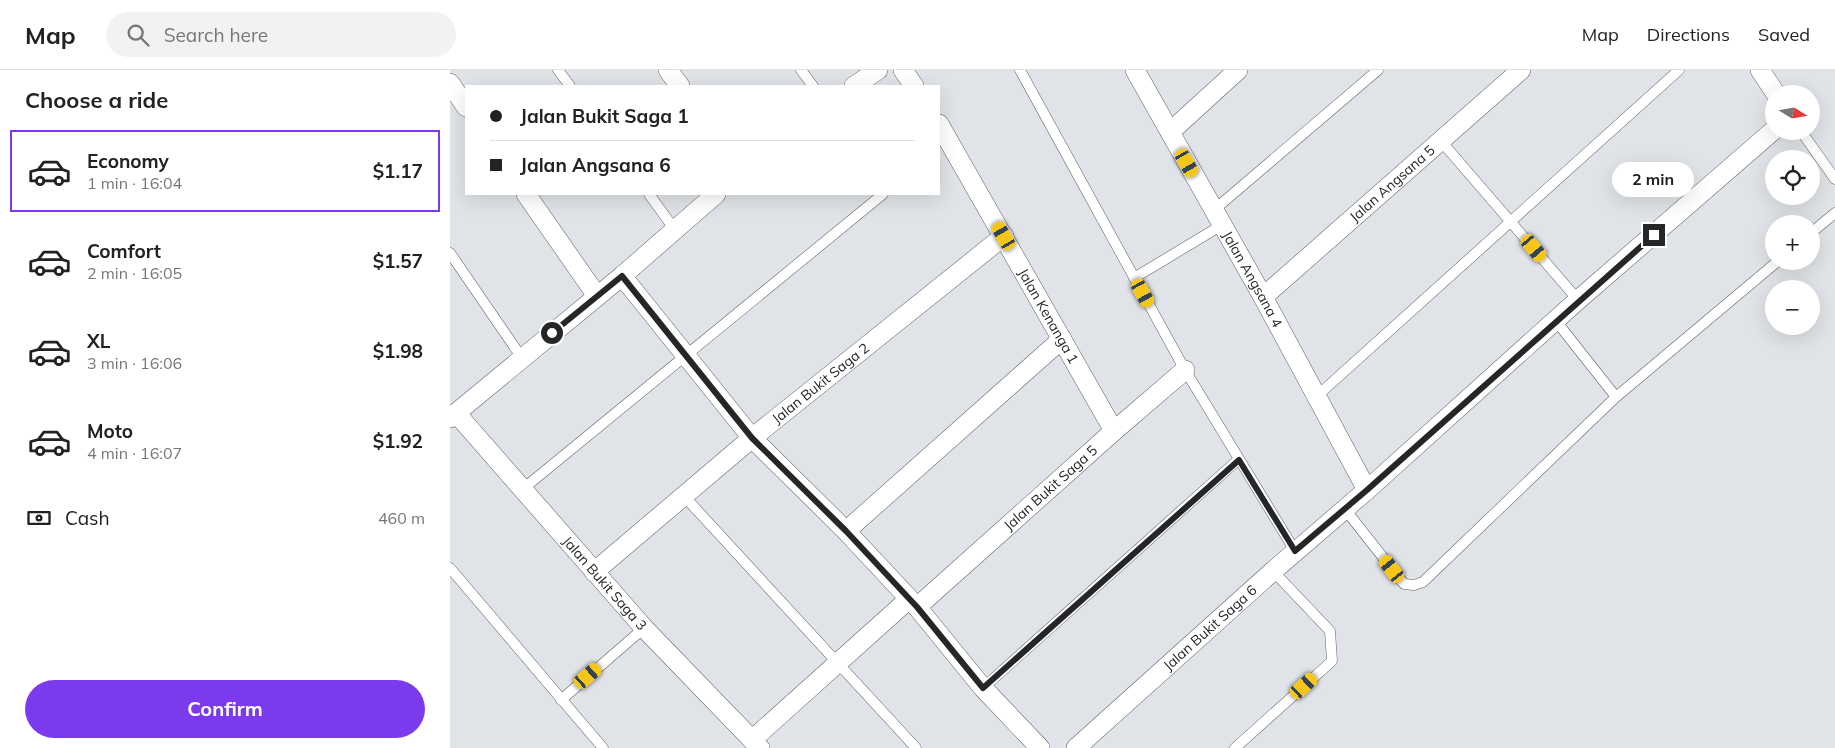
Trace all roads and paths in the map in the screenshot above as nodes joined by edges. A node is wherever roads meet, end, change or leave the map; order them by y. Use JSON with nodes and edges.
{"nodes":[{"id":1,"x":558,"y":70,"type":"edge"},
{"id":2,"x":668,"y":70,"type":"edge"},
{"id":3,"x":801,"y":70,"type":"edge"},
{"id":4,"x":878,"y":70,"type":"edge"},
{"id":5,"x":903,"y":70,"type":"edge"},
{"id":6,"x":1020,"y":70,"type":"edge"},
{"id":7,"x":1135,"y":70,"type":"edge"},
{"id":8,"x":1238,"y":70,"type":"edge"},
{"id":9,"x":1378,"y":70,"type":"edge"},
{"id":10,"x":1520,"y":70,"type":"edge"},
{"id":11,"x":1679,"y":70,"type":"edge"},
{"id":12,"x":1760,"y":70,"type":"edge"},
{"id":13,"x":450,"y":83,"type":"edge"},
{"id":14,"x":569,"y":85,"type":"edge"},
{"id":15,"x":679,"y":85,"type":"edge"},
{"id":16,"x":812,"y":85,"type":"edge"},
{"id":17,"x":856,"y":85,"type":"edge"},
{"id":18,"x":913,"y":85,"type":"edge"},
{"id":19,"x":1770,"y":85,"type":"edge"},
{"id":20,"x":465,"y":106,"type":"edge"},
{"id":21,"x":940,"y":128,"type":"edge"},
{"id":22,"x":1170,"y":132,"type":"junction"},
{"id":23,"x":1765,"y":138,"type":"edge"},
{"id":24,"x":1807,"y":140,"type":"edge"},
{"id":25,"x":1441,"y":141,"type":"junction"},
{"id":26,"x":944,"y":145,"type":"edge"},
{"id":27,"x":1835,"y":179,"type":"edge"},
{"id":28,"x":527,"y":195,"type":"edge"},
{"id":29,"x":650,"y":195,"type":"edge"},
{"id":30,"x":715,"y":195,"type":"edge"},
{"id":31,"x":882,"y":195,"type":"edge"},
{"id":32,"x":1835,"y":213,"type":"edge"},
{"id":33,"x":1218,"y":217,"type":"junction"},
{"id":34,"x":1511,"y":221,"type":"junction"},
{"id":35,"x":1820,"y":226,"type":"edge"},
{"id":36,"x":676,"y":230,"type":"junction"},
{"id":37,"x":1004,"y":236,"type":"junction"},
{"id":38,"x":450,"y":254,"type":"edge"},
{"id":39,"x":1767,"y":270,"type":"edge"},
{"id":40,"x":622,"y":276,"type":"junction"},
{"id":41,"x":1134,"y":278,"type":"junction"},
{"id":42,"x":597,"y":296,"type":"junction"},
{"id":43,"x":1263,"y":297,"type":"junction"},
{"id":44,"x":1578,"y":300,"type":"junction"},
{"id":45,"x":1556,"y":321,"type":"junction"},
{"id":46,"x":1062,"y":339,"type":"junction"},
{"id":47,"x":686,"y":354,"type":"junction"},
{"id":48,"x":522,"y":358,"type":"junction"},
{"id":49,"x":1186,"y":370,"type":"junction"},
{"id":50,"x":1317,"y":396,"type":"junction"},
{"id":51,"x":1616,"y":397,"type":"junction"},
{"id":52,"x":453,"y":416,"type":"edge"},
{"id":53,"x":1114,"y":431,"type":"junction"},
{"id":54,"x":752,"y":438,"type":"junction"},
{"id":55,"x":1239,"y":460,"type":"junction"},
{"id":56,"x":524,"y":488,"type":"junction"},
{"id":57,"x":1367,"y":490,"type":"junction"},
{"id":58,"x":683,"y":495,"type":"junction"},
{"id":59,"x":1344,"y":508,"type":"junction"},
{"id":60,"x":846,"y":531,"type":"junction"},
{"id":61,"x":1295,"y":551,"type":"junction"},
{"id":62,"x":450,"y":568,"type":"edge"},
{"id":63,"x":1272,"y":571,"type":"junction"},
{"id":64,"x":594,"y":572,"type":"junction"},
{"id":65,"x":913,"y":603,"type":"junction"},
{"id":66,"x":644,"y":628,"type":"junction"},
{"id":67,"x":838,"y":663,"type":"junction"},
{"id":68,"x":983,"y":688,"type":"junction"},
{"id":69,"x":561,"y":700,"type":"junction"},
{"id":70,"x":756,"y":744,"type":"edge"},
{"id":71,"x":603,"y":748,"type":"edge"},
{"id":72,"x":916,"y":748,"type":"edge"},
{"id":73,"x":1040,"y":748,"type":"edge"},
{"id":74,"x":1076,"y":748,"type":"edge"},
{"id":75,"x":1235,"y":748,"type":"edge"}],
"edges":[{"from":1,"to":14,"type":"lane"},
{"from":2,"to":15,"type":"street"},
{"from":3,"to":16,"type":"lane"},
{"from":4,"to":17,"type":"street"},
{"from":5,"to":18,"type":"street"},
{"from":6,"to":41,"type":"lane"},
{"from":7,"to":22,"type":"street","name":"Jalan Angsana 4"},
{"from":8,"to":22,"type":"street"},
{"from":9,"to":33,"type":"lane"},
{"from":10,"to":25,"type":"street","name":"Jalan Angsana 5"},
{"from":11,"to":34,"type":"lane"},
{"from":12,"to":19,"type":"street"},
{"from":13,"to":20,"type":"street"},
{"from":21,"to":26,"type":"street","name":"Jalan Kenanga 1"},
{"from":22,"to":33,"type":"street","name":"Jalan Angsana 4"},
{"from":23,"to":44,"type":"street","name":"Jalan Bukit Saga 6"},
{"from":24,"to":27,"type":"lane"},
{"from":25,"to":34,"type":"lane"},
{"from":25,"to":43,"type":"street","name":"Jalan Angsana 5"},
{"from":26,"to":37,"type":"street","name":"Jalan Kenanga 1"},
{"from":28,"to":42,"type":"street"},
{"from":29,"to":36,"type":"lane"},
{"from":30,"to":36,"type":"street"},
{"from":31,"to":47,"type":"lane"},
{"from":32,"to":35,"type":"lane"},
{"from":33,"to":41,"type":"lane"},
{"from":33,"to":43,"type":"street","name":"Jalan Angsana 4"},
{"from":34,"to":44,"type":"lane"},
{"from":34,"to":50,"type":"lane"},
{"from":36,"to":40,"type":"street"},
{"from":37,"to":46,"type":"street","name":"Jalan Kenanga 1"},
{"from":37,"to":54,"type":"street","name":"Jalan Bukit Saga 2"},
{"from":38,"to":48,"type":"lane"},
{"from":39,"to":51,"type":"lane"},
{"from":40,"to":42,"type":"street"},
{"from":40,"to":47,"type":"street"},
{"from":41,"to":49,"type":"lane"},
{"from":42,"to":48,"type":"street"},
{"from":43,"to":50,"type":"street","name":"Jalan Angsana 4"},
{"from":44,"to":45,"type":"street","name":"Jalan Bukit Saga 6"},
{"from":45,"to":51,"type":"lane"},
{"from":45,"to":57,"type":"street","name":"Jalan Bukit Saga 6"},
{"from":46,"to":53,"type":"street","name":"Jalan Kenanga 1"},
{"from":46,"to":60,"type":"street"},
{"from":47,"to":54,"type":"street"},
{"from":47,"to":56,"type":"lane"},
{"from":48,"to":52,"type":"street"},
{"from":49,"to":53,"type":"street","name":"Jalan Bukit Saga 5"},
{"from":49,"to":55,"type":"lane"},
{"from":50,"to":57,"type":"street","name":"Jalan Angsana 4"},
{"from":51,"to":59,"type":"lane"},
{"from":52,"to":56,"type":"street","name":"Jalan Bukit Saga 3"},
{"from":53,"to":65,"type":"street","name":"Jalan Bukit Saga 5"},
{"from":54,"to":58,"type":"street","name":"Jalan Bukit Saga 2"},
{"from":54,"to":60,"type":"street"},
{"from":55,"to":61,"type":"lane"},
{"from":55,"to":68,"type":"lane"},
{"from":56,"to":64,"type":"street","name":"Jalan Bukit Saga 3"},
{"from":57,"to":59,"type":"street","name":"Jalan Bukit Saga 6"},
{"from":58,"to":64,"type":"street","name":"Jalan Bukit Saga 2"},
{"from":58,"to":67,"type":"lane"},
{"from":59,"to":61,"type":"street","name":"Jalan Bukit Saga 6"},
{"from":60,"to":65,"type":"street"},
{"from":61,"to":63,"type":"street","name":"Jalan Bukit Saga 6"},
{"from":62,"to":69,"type":"lane"},
{"from":63,"to":74,"type":"street","name":"Jalan Bukit Saga 6"},
{"from":63,"to":75,"type":"lane"},
{"from":64,"to":66,"type":"street","name":"Jalan Bukit Saga 3"},
{"from":65,"to":67,"type":"street","name":"Jalan Bukit Saga 5"},
{"from":65,"to":68,"type":"street"},
{"from":66,"to":69,"type":"lane"},
{"from":66,"to":70,"type":"street","name":"Jalan Bukit Saga 3"},
{"from":67,"to":70,"type":"street","name":"Jalan Bukit Saga 5"},
{"from":67,"to":72,"type":"lane"},
{"from":68,"to":73,"type":"street"},
{"from":69,"to":71,"type":"lane"}]}
